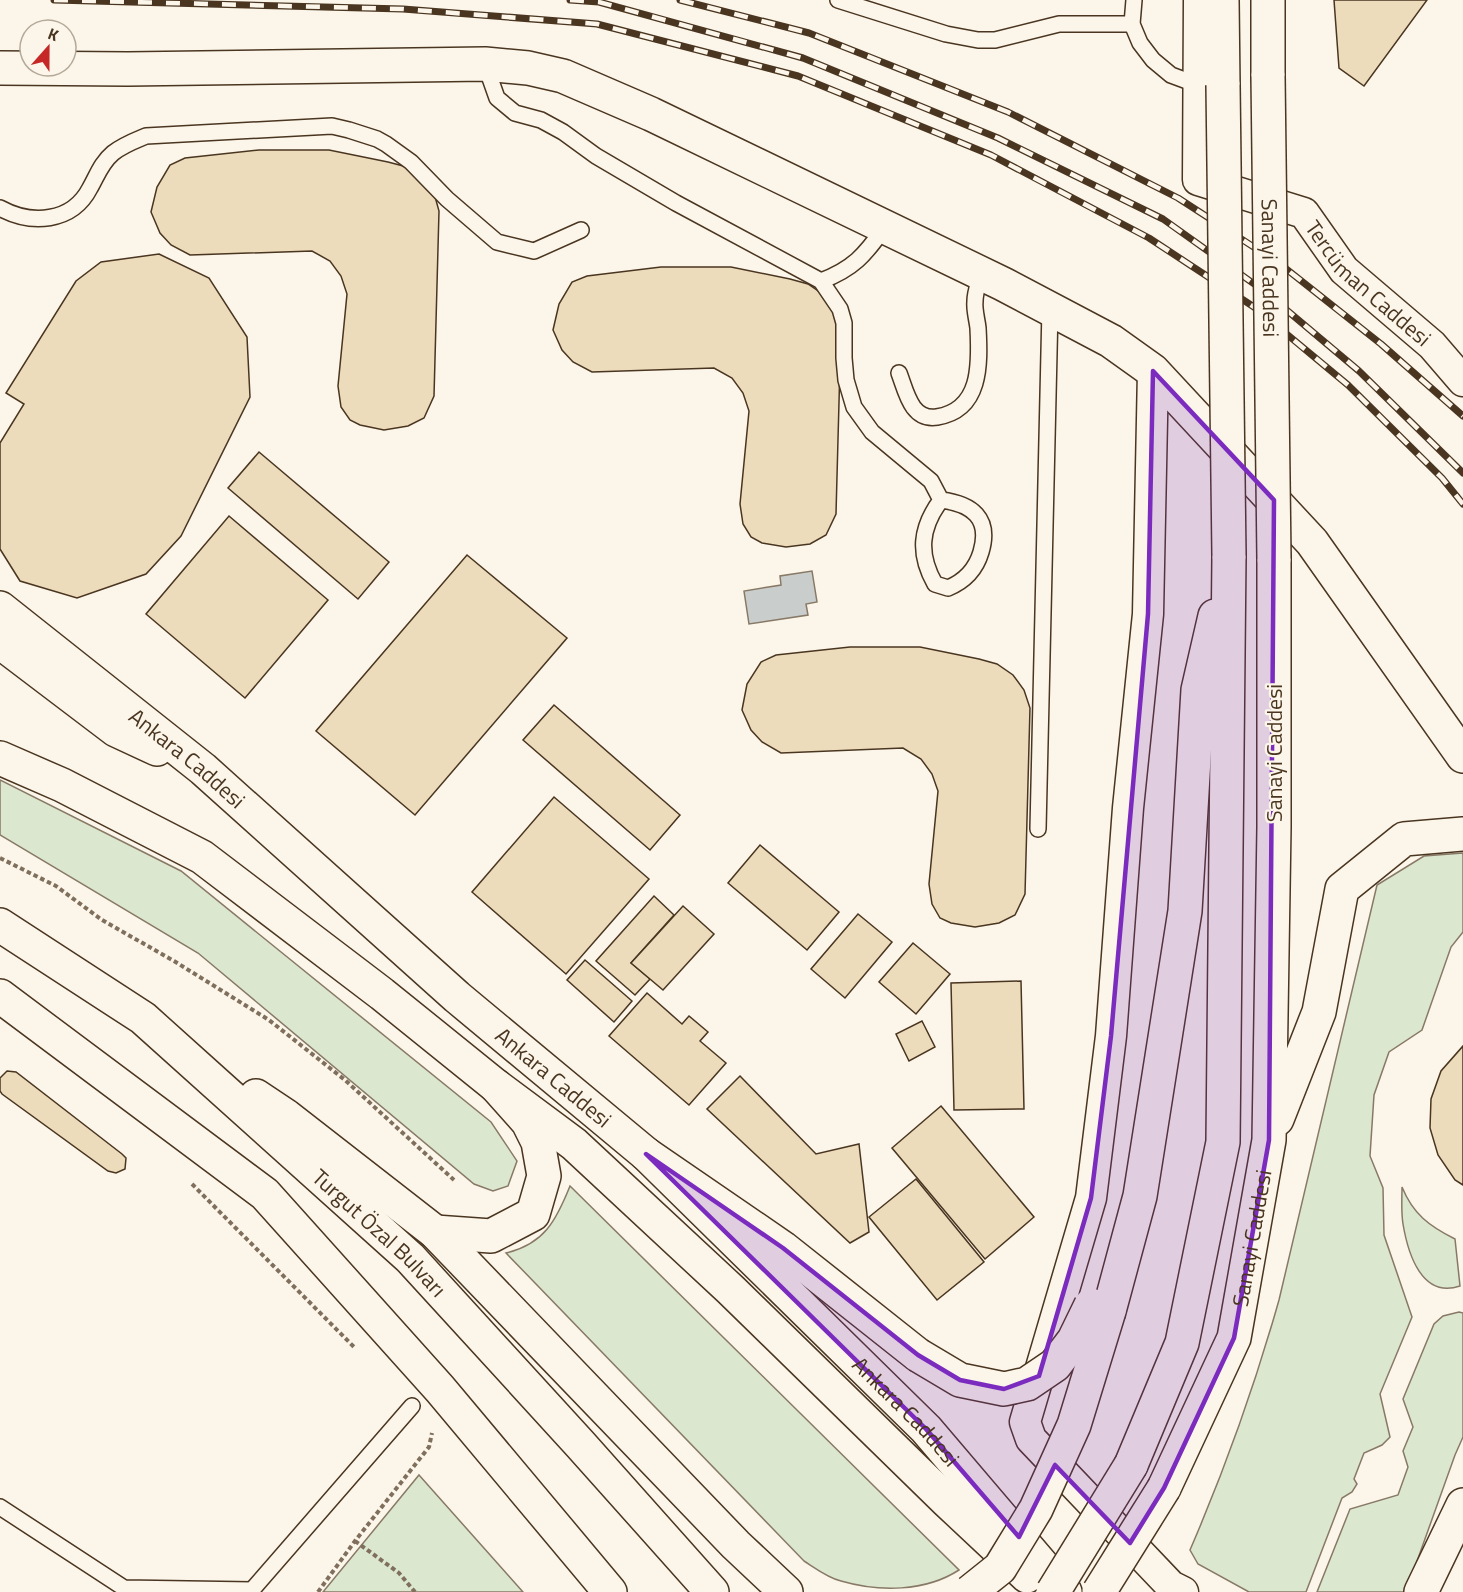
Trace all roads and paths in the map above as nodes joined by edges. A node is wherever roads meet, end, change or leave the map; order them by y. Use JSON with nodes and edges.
{"nodes":[{"id":1,"x":838,"y":0,"type":"edge"},
{"id":2,"x":1134,"y":0,"type":"edge"},
{"id":3,"x":1199,"y":0,"type":"edge"},
{"id":4,"x":1222,"y":0,"type":"edge"},
{"id":5,"x":1268,"y":0,"type":"edge"},
{"id":6,"x":1132,"y":24,"type":"junction"},
{"id":7,"x":485,"y":64,"type":"junction"},
{"id":8,"x":0,"y":68,"type":"edge"},
{"id":9,"x":1211,"y":85,"type":"junction"},
{"id":10,"x":0,"y":208,"type":"edge"},
{"id":11,"x":885,"y":228,"type":"junction"},
{"id":12,"x":581,"y":230,"type":"dead end"},
{"id":13,"x":981,"y":274,"type":"junction"},
{"id":14,"x":821,"y":281,"type":"junction"},
{"id":15,"x":1050,"y":309,"type":"junction"},
{"id":16,"x":1153,"y":371,"type":"junction"},
{"id":17,"x":898,"y":373,"type":"dead end"},
{"id":18,"x":1463,"y":381,"type":"edge"},
{"id":19,"x":940,"y":500,"type":"junction"},
{"id":20,"x":1229,"y":556,"type":"junction"},
{"id":21,"x":0,"y":608,"type":"edge"},
{"id":22,"x":0,"y":642,"type":"edge"},
{"id":23,"x":1463,"y":756,"type":"edge"},
{"id":24,"x":0,"y":758,"type":"edge"},
{"id":25,"x":203,"y":769,"type":"junction"},
{"id":26,"x":1038,"y":829,"type":"dead end"},
{"id":27,"x":1463,"y":834,"type":"edge"},
{"id":28,"x":0,"y":858,"type":"edge"},
{"id":29,"x":0,"y":925,"type":"edge"},
{"id":30,"x":0,"y":996,"type":"edge"},
{"id":31,"x":143,"y":1018,"type":"junction"},
{"id":32,"x":496,"y":1086,"type":"junction"},
{"id":33,"x":1269,"y":1140,"type":"junction"},
{"id":34,"x":646,"y":1154,"type":"junction"},
{"id":35,"x":187,"y":1179,"type":"dead end"},
{"id":36,"x":454,"y":1180,"type":"dead end"},
{"id":37,"x":435,"y":1232,"type":"junction"},
{"id":38,"x":1100,"y":1308,"type":"junction"},
{"id":39,"x":362,"y":1355,"type":"dead end"},
{"id":40,"x":412,"y":1406,"type":"dead end"},
{"id":41,"x":441,"y":1436,"type":"dead end"},
{"id":42,"x":1164,"y":1488,"type":"junction"},
{"id":43,"x":1463,"y":1505,"type":"edge"},
{"id":44,"x":0,"y":1507,"type":"edge"},
{"id":45,"x":355,"y":1541,"type":"junction"},
{"id":46,"x":318,"y":1592,"type":"edge"},
{"id":47,"x":415,"y":1592,"type":"edge"},
{"id":48,"x":610,"y":1592,"type":"edge"},
{"id":49,"x":712,"y":1592,"type":"edge"},
{"id":50,"x":786,"y":1592,"type":"edge"},
{"id":51,"x":970,"y":1592,"type":"edge"},
{"id":52,"x":1044,"y":1592,"type":"edge"},
{"id":53,"x":1053,"y":1592,"type":"edge"},
{"id":54,"x":1065,"y":1592,"type":"edge"},
{"id":55,"x":1100,"y":1592,"type":"edge"},
{"id":56,"x":1118,"y":1592,"type":"edge"},
{"id":57,"x":1183,"y":1592,"type":"edge"},
{"id":58,"x":1421,"y":1592,"type":"edge"}],
"edges":[{"from":1,"to":6,"type":"lane"},
{"from":2,"to":6,"type":"lane"},
{"from":3,"to":9,"type":"street"},
{"from":4,"to":9,"type":"main road","name":"Sanayi Caddesi"},
{"from":5,"to":33,"type":"main road","name":"Sanayi Caddesi","bridge":true},
{"from":6,"to":9,"type":"lane"},
{"from":7,"to":8,"type":"main road"},
{"from":7,"to":11,"type":"main road"},
{"from":7,"to":14,"type":"lane"},
{"from":9,"to":18,"type":"street","name":"Tercüman Caddesi"},
{"from":9,"to":20,"type":"main road","name":"Sanayi Caddesi","bridge":true},
{"from":10,"to":12,"type":"lane"},
{"from":11,"to":13,"type":"main road"},
{"from":11,"to":14,"type":"lane"},
{"from":13,"to":15,"type":"main road"},
{"from":13,"to":17,"type":"lane"},
{"from":14,"to":19,"type":"lane"},
{"from":15,"to":16,"type":"main road"},
{"from":15,"to":26,"type":"lane"},
{"from":16,"to":23,"type":"main road"},
{"from":16,"to":57,"type":"street"},
{"from":19,"to":19,"type":"lane"},
{"from":20,"to":38,"type":"main road"},
{"from":20,"to":53,"type":"main road","bridge":true},
{"from":21,"to":25,"type":"main road","name":"Ankara Caddesi"},
{"from":22,"to":25,"type":"main road"},
{"from":24,"to":32,"type":"main road","name":"Ankara Caddesi"},
{"from":25,"to":34,"type":"main road","name":"Ankara Caddesi"},
{"from":27,"to":33,"type":"main road"},
{"from":28,"to":36,"type":"path"},
{"from":29,"to":31,"type":"main road","name":"Turgut Özal Bulvarı"},
{"from":30,"to":48,"type":"main road"},
{"from":31,"to":37,"type":"main road"},
{"from":31,"to":49,"type":"main road","name":"Turgut Özal Bulvarı"},
{"from":32,"to":37,"type":"main road"},
{"from":32,"to":52,"type":"main road","name":"Ankara Caddesi"},
{"from":33,"to":42,"type":"main road","name":"Sanayi Caddesi"},
{"from":34,"to":38,"type":"main road","bridge":true},
{"from":34,"to":54,"type":"main road","name":"Ankara Caddesi"},
{"from":35,"to":39,"type":"path"},
{"from":37,"to":50,"type":"main road"},
{"from":38,"to":51,"type":"main road","bridge":true},
{"from":40,"to":44,"type":"lane"},
{"from":41,"to":45,"type":"path"},
{"from":42,"to":55,"type":"main road","bridge":true},
{"from":42,"to":56,"type":"main road","bridge":true},
{"from":43,"to":58,"type":"main road"},
{"from":45,"to":46,"type":"path"},
{"from":45,"to":47,"type":"path"}]}
